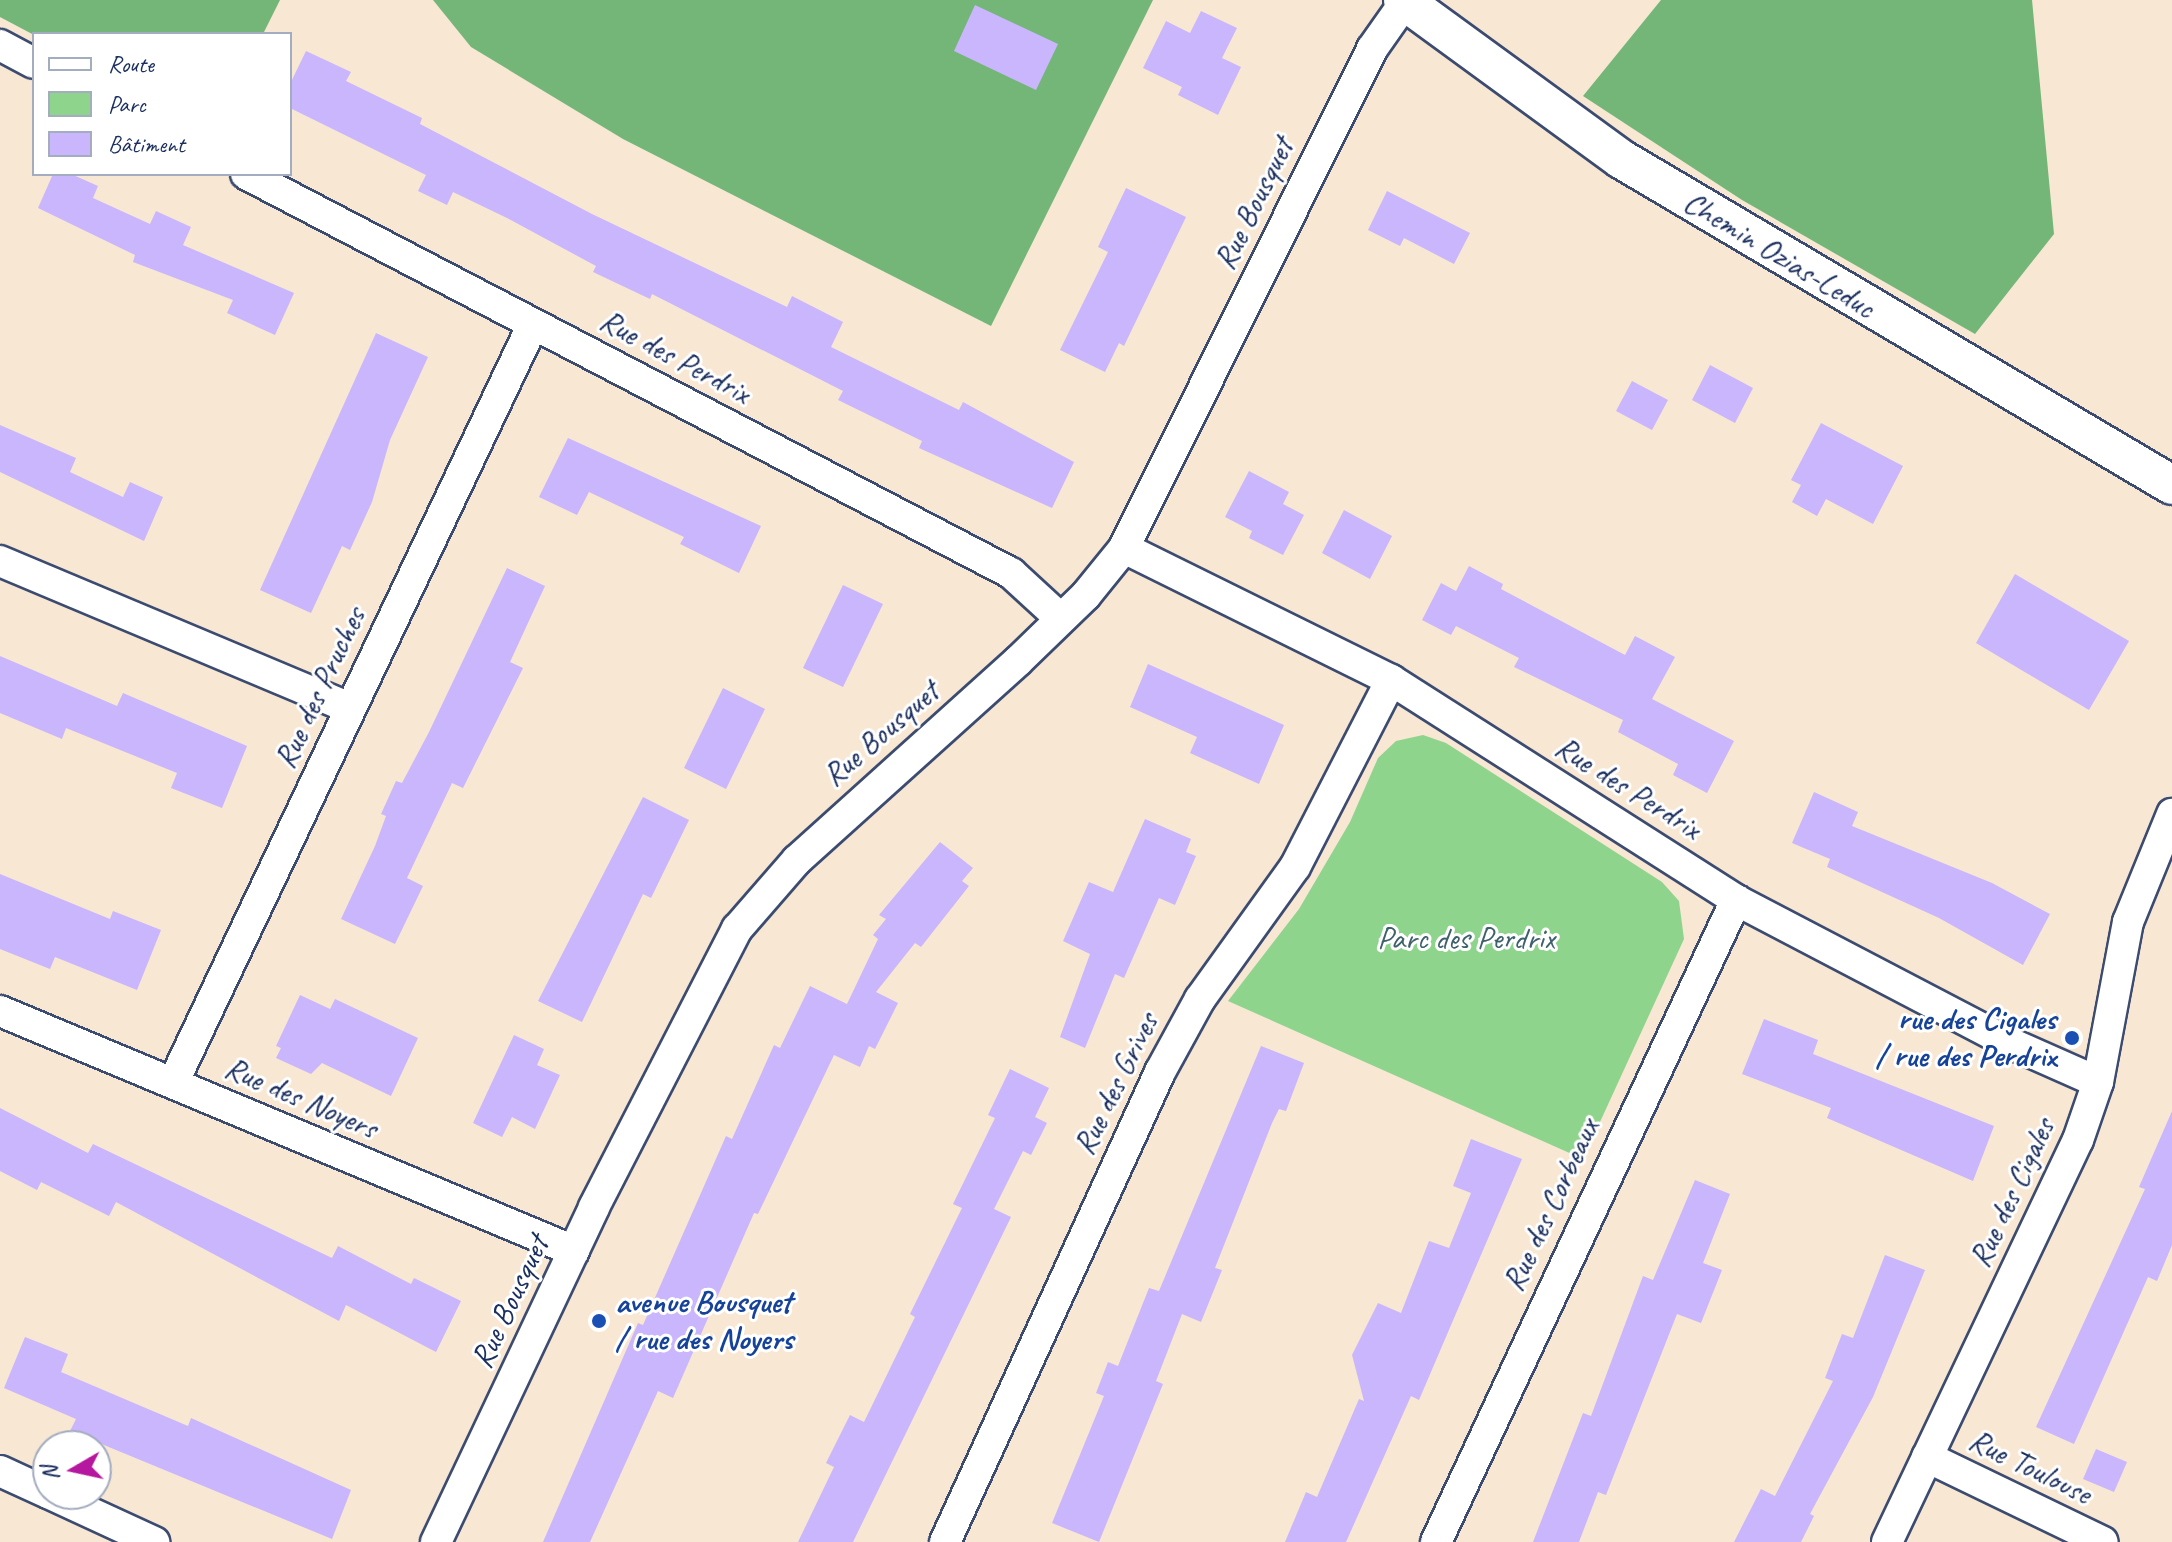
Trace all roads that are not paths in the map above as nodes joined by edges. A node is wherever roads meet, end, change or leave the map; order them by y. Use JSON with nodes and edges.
{"nodes":[{"id":1,"x":1404,"y":1,"type":"edge"},
{"id":2,"x":0,"y":45,"type":"edge"},
{"id":3,"x":32,"y":62,"type":"edge"},
{"id":4,"x":250,"y":176,"type":"edge"},
{"id":5,"x":533,"y":324,"type":"junction"},
{"id":6,"x":2172,"y":485,"type":"edge"},
{"id":7,"x":1124,"y":548,"type":"junction"},
{"id":8,"x":0,"y":561,"type":"edge"},
{"id":9,"x":1060,"y":618,"type":"junction"},
{"id":10,"x":1391,"y":680,"type":"junction"},
{"id":11,"x":349,"y":708,"type":"junction"},
{"id":12,"x":2172,"y":814,"type":"edge"},
{"id":13,"x":1736,"y":900,"type":"junction"},
{"id":14,"x":0,"y":1011,"type":"edge"},
{"id":15,"x":2098,"y":1082,"type":"junction"},
{"id":16,"x":173,"y":1083,"type":"junction"},
{"id":17,"x":574,"y":1251,"type":"junction"},
{"id":18,"x":1927,"y":1457,"type":"junction"},
{"id":19,"x":0,"y":1471,"type":"edge"},
{"id":20,"x":32,"y":1486,"type":"edge"},
{"id":21,"x":84,"y":1510,"type":"edge"},
{"id":22,"x":154,"y":1542,"type":"edge"},
{"id":23,"x":436,"y":1542,"type":"edge"},
{"id":24,"x":945,"y":1542,"type":"edge"},
{"id":25,"x":1436,"y":1542,"type":"edge"},
{"id":26,"x":1887,"y":1542,"type":"edge"},
{"id":27,"x":2103,"y":1542,"type":"edge"}],
"edges":[{"from":1,"to":6,"type":"street","name":"Chemin Ozias-Leduc"},
{"from":1,"to":7,"type":"street","name":"Rue Bousquet"},
{"from":2,"to":3,"type":"street"},
{"from":4,"to":5,"type":"street","name":"Rue des Perdrix"},
{"from":5,"to":9,"type":"street","name":"Rue des Perdrix"},
{"from":5,"to":11,"type":"street","name":"Rue des Pruches"},
{"from":7,"to":9,"type":"street","name":"Rue Bousquet"},
{"from":7,"to":10,"type":"street","name":"Rue des Perdrix"},
{"from":8,"to":11,"type":"street"},
{"from":9,"to":17,"type":"street","name":"Rue Bousquet"},
{"from":10,"to":13,"type":"street","name":"Rue des Perdrix"},
{"from":10,"to":24,"type":"street","name":"Rue des Grives"},
{"from":11,"to":16,"type":"street","name":"Rue des Pruches"},
{"from":12,"to":15,"type":"street","name":"Rue des Cigales"},
{"from":13,"to":15,"type":"street","name":"Rue des Perdrix"},
{"from":13,"to":25,"type":"street","name":"Rue des Corbeaux"},
{"from":14,"to":16,"type":"street","name":"Rue des Noyers"},
{"from":15,"to":18,"type":"street","name":"Rue des Cigales"},
{"from":16,"to":17,"type":"street","name":"Rue des Noyers"},
{"from":17,"to":23,"type":"street","name":"Rue Bousquet"},
{"from":18,"to":26,"type":"street","name":"Rue des Cigales"},
{"from":18,"to":27,"type":"street","name":"Rue Toulouse"},
{"from":19,"to":20,"type":"street"},
{"from":21,"to":22,"type":"street"}]}
